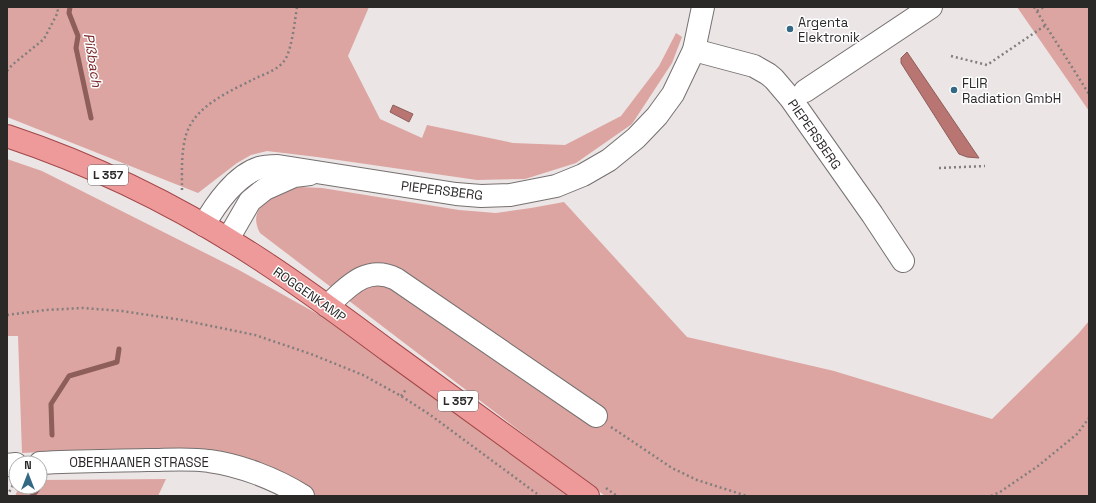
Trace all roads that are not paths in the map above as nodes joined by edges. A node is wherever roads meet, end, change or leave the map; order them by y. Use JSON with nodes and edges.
{"nodes":[{"id":1,"x":703,"y":7,"type":"edge"},
{"id":2,"x":931,"y":7,"type":"edge"},
{"id":3,"x":694,"y":50,"type":"junction"},
{"id":4,"x":805,"y":91,"type":"dead end"},
{"id":5,"x":7,"y":136,"type":"edge"},
{"id":6,"x":320,"y":172,"type":"junction"},
{"id":7,"x":204,"y":225,"type":"junction"},
{"id":8,"x":228,"y":239,"type":"junction"},
{"id":9,"x":903,"y":261,"type":"dead end"},
{"id":10,"x":327,"y":306,"type":"junction"},
{"id":11,"x":596,"y":416,"type":"road end"},
{"id":12,"x":48,"y":463,"type":"edge"},
{"id":13,"x":303,"y":496,"type":"edge"},
{"id":14,"x":588,"y":496,"type":"edge"}],
"edges":[{"from":1,"to":3,"type":"street","name":"PIEPERSBERG"},
{"from":2,"to":4,"type":"street"},
{"from":3,"to":6,"type":"street","name":"PIEPERSBERG"},
{"from":3,"to":9,"type":"street","name":"PIEPERSBERG"},
{"from":5,"to":7,"type":"main road","name":"ROGGENKAMP","number":"L 357"},
{"from":6,"to":7,"type":"street","name":"PIEPERSBERG"},
{"from":6,"to":8,"type":"street","name":"PIEPERSBERG"},
{"from":7,"to":8,"type":"main road","name":"ROGGENKAMP","number":"L 357"},
{"from":8,"to":10,"type":"main road","name":"ROGGENKAMP","number":"L 357"},
{"from":10,"to":11,"type":"street"},
{"from":10,"to":14,"type":"main road","name":"ROGGENKAMP","number":"L 357"},
{"from":12,"to":13,"type":"street","name":"OBERHAANER STRASSE"}]}
